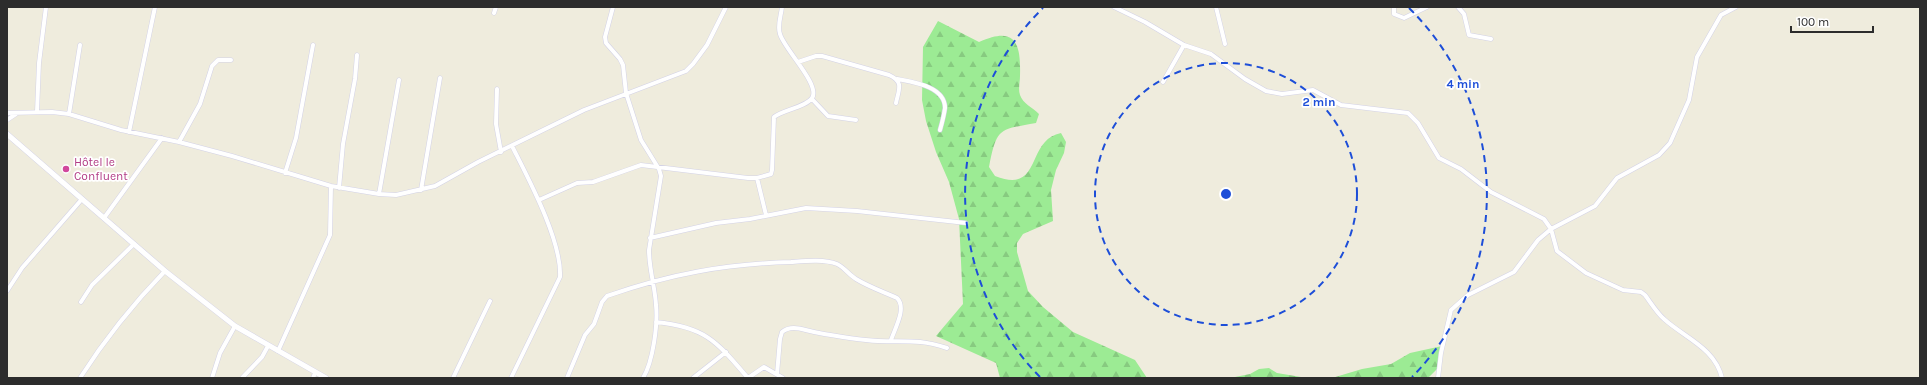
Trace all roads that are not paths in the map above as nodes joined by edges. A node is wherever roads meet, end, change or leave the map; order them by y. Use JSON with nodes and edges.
{"nodes":[{"id":1,"x":46,"y":7,"type":"edge"},
{"id":2,"x":155,"y":7,"type":"edge"},
{"id":3,"x":496,"y":7,"type":"edge"},
{"id":4,"x":613,"y":7,"type":"edge"},
{"id":5,"x":726,"y":7,"type":"edge"},
{"id":6,"x":782,"y":7,"type":"edge"},
{"id":7,"x":1114,"y":7,"type":"edge"},
{"id":8,"x":1216,"y":7,"type":"edge"},
{"id":9,"x":1394,"y":7,"type":"edge"},
{"id":10,"x":1427,"y":7,"type":"edge"},
{"id":11,"x":1458,"y":7,"type":"edge"},
{"id":12,"x":1736,"y":7,"type":"edge"},
{"id":13,"x":494,"y":13,"type":"dead end"},
{"id":14,"x":1491,"y":38,"type":"dead end"},
{"id":15,"x":1225,"y":44,"type":"dead end"},
{"id":16,"x":80,"y":45,"type":"dead end"},
{"id":17,"x":313,"y":45,"type":"dead end"},
{"id":18,"x":1184,"y":45,"type":"junction"},
{"id":19,"x":357,"y":55,"type":"dead end"},
{"id":20,"x":231,"y":60,"type":"dead end"},
{"id":21,"x":798,"y":62,"type":"junction"},
{"id":22,"x":440,"y":78,"type":"dead end"},
{"id":23,"x":897,"y":79,"type":"junction"},
{"id":24,"x":399,"y":80,"type":"dead end"},
{"id":25,"x":1163,"y":82,"type":"dead end"},
{"id":26,"x":497,"y":90,"type":"dead end"},
{"id":27,"x":626,"y":93,"type":"junction"},
{"id":28,"x":812,"y":99,"type":"junction"},
{"id":29,"x":896,"y":103,"type":"dead end"},
{"id":30,"x":37,"y":112,"type":"junction"},
{"id":31,"x":7,"y":113,"type":"edge"},
{"id":32,"x":16,"y":114,"type":"junction"},
{"id":33,"x":69,"y":114,"type":"junction"},
{"id":34,"x":7,"y":120,"type":"edge"},
{"id":35,"x":856,"y":120,"type":"dead end"},
{"id":36,"x":940,"y":130,"type":"dead end"},
{"id":37,"x":130,"y":132,"type":"junction"},
{"id":38,"x":7,"y":134,"type":"edge"},
{"id":39,"x":162,"y":138,"type":"junction"},
{"id":40,"x":179,"y":142,"type":"junction"},
{"id":41,"x":512,"y":146,"type":"junction"},
{"id":42,"x":500,"y":152,"type":"junction"},
{"id":43,"x":659,"y":169,"type":"junction"},
{"id":44,"x":286,"y":173,"type":"junction"},
{"id":45,"x":757,"y":178,"type":"junction"},
{"id":46,"x":331,"y":186,"type":"junction"},
{"id":47,"x":339,"y":188,"type":"junction"},
{"id":48,"x":421,"y":190,"type":"junction"},
{"id":49,"x":379,"y":194,"type":"junction"},
{"id":50,"x":82,"y":199,"type":"junction"},
{"id":51,"x":539,"y":200,"type":"junction"},
{"id":52,"x":766,"y":215,"type":"junction"},
{"id":53,"x":104,"y":218,"type":"junction"},
{"id":54,"x":966,"y":223,"type":"dead end"},
{"id":55,"x":1551,"y":229,"type":"junction"},
{"id":56,"x":650,"y":238,"type":"junction"},
{"id":57,"x":134,"y":244,"type":"junction"},
{"id":58,"x":165,"y":271,"type":"junction"},
{"id":59,"x":653,"y":281,"type":"junction"},
{"id":60,"x":7,"y":291,"type":"edge"},
{"id":61,"x":490,"y":301,"type":"dead end"},
{"id":62,"x":81,"y":302,"type":"dead end"},
{"id":63,"x":656,"y":322,"type":"junction"},
{"id":64,"x":235,"y":326,"type":"junction"},
{"id":65,"x":891,"y":340,"type":"junction"},
{"id":66,"x":268,"y":346,"type":"junction"},
{"id":67,"x":947,"y":348,"type":"dead end"},
{"id":68,"x":278,"y":351,"type":"junction"},
{"id":69,"x":726,"y":352,"type":"junction"},
{"id":70,"x":777,"y":374,"type":"junction"},
{"id":71,"x":314,"y":375,"type":"edge"},
{"id":72,"x":645,"y":377,"type":"edge"},
{"id":73,"x":80,"y":378,"type":"edge"},
{"id":74,"x":212,"y":378,"type":"edge"},
{"id":75,"x":242,"y":378,"type":"edge"},
{"id":76,"x":326,"y":378,"type":"edge"},
{"id":77,"x":453,"y":378,"type":"edge"},
{"id":78,"x":511,"y":378,"type":"edge"},
{"id":79,"x":567,"y":378,"type":"edge"},
{"id":80,"x":692,"y":378,"type":"edge"},
{"id":81,"x":748,"y":378,"type":"edge"},
{"id":82,"x":783,"y":378,"type":"edge"},
{"id":83,"x":1438,"y":378,"type":"edge"},
{"id":84,"x":1722,"y":378,"type":"edge"}],
"edges":[{"from":1,"to":30,"type":"street"},
{"from":2,"to":37,"type":"street"},
{"from":3,"to":13,"type":"street"},
{"from":4,"to":27,"type":"street"},
{"from":5,"to":27,"type":"street"},
{"from":6,"to":21,"type":"street"},
{"from":7,"to":18,"type":"street"},
{"from":8,"to":15,"type":"street"},
{"from":9,"to":10,"type":"street"},
{"from":11,"to":14,"type":"street"},
{"from":12,"to":55,"type":"street"},
{"from":16,"to":33,"type":"street"},
{"from":17,"to":44,"type":"street"},
{"from":18,"to":25,"type":"street"},
{"from":18,"to":55,"type":"street"},
{"from":19,"to":47,"type":"street"},
{"from":20,"to":40,"type":"street"},
{"from":21,"to":23,"type":"street"},
{"from":21,"to":28,"type":"street"},
{"from":22,"to":48,"type":"street"},
{"from":23,"to":29,"type":"street"},
{"from":23,"to":36,"type":"street"},
{"from":24,"to":49,"type":"street"},
{"from":26,"to":42,"type":"street"},
{"from":27,"to":41,"type":"street"},
{"from":27,"to":43,"type":"street"},
{"from":28,"to":35,"type":"street"},
{"from":28,"to":45,"type":"street"},
{"from":30,"to":32,"type":"street"},
{"from":30,"to":33,"type":"street"},
{"from":31,"to":32,"type":"street"},
{"from":32,"to":34,"type":"street"},
{"from":33,"to":37,"type":"street"},
{"from":37,"to":39,"type":"street"},
{"from":38,"to":50,"type":"street"},
{"from":39,"to":40,"type":"street"},
{"from":39,"to":53,"type":"street"},
{"from":40,"to":44,"type":"street"},
{"from":41,"to":42,"type":"street"},
{"from":41,"to":51,"type":"street"},
{"from":42,"to":48,"type":"street"},
{"from":43,"to":45,"type":"street"},
{"from":43,"to":51,"type":"street"},
{"from":43,"to":56,"type":"street"},
{"from":44,"to":46,"type":"street"},
{"from":45,"to":52,"type":"street"},
{"from":46,"to":47,"type":"street"},
{"from":46,"to":68,"type":"street"},
{"from":47,"to":49,"type":"street"},
{"from":48,"to":49,"type":"street"},
{"from":50,"to":53,"type":"street"},
{"from":50,"to":60,"type":"street"},
{"from":51,"to":78,"type":"street"},
{"from":52,"to":54,"type":"street"},
{"from":52,"to":56,"type":"street"},
{"from":53,"to":57,"type":"street"},
{"from":55,"to":83,"type":"street"},
{"from":55,"to":84,"type":"street"},
{"from":56,"to":59,"type":"street"},
{"from":57,"to":58,"type":"street"},
{"from":57,"to":62,"type":"street"},
{"from":58,"to":64,"type":"street"},
{"from":58,"to":73,"type":"street"},
{"from":59,"to":63,"type":"street"},
{"from":59,"to":65,"type":"street"},
{"from":59,"to":79,"type":"street"},
{"from":61,"to":77,"type":"street"},
{"from":63,"to":69,"type":"street"},
{"from":63,"to":72,"type":"street"},
{"from":64,"to":66,"type":"street"},
{"from":64,"to":74,"type":"street"},
{"from":65,"to":67,"type":"street"},
{"from":65,"to":70,"type":"street"},
{"from":66,"to":68,"type":"street"},
{"from":66,"to":75,"type":"street"},
{"from":68,"to":71,"type":"street"},
{"from":69,"to":80,"type":"street"},
{"from":69,"to":81,"type":"street"},
{"from":70,"to":81,"type":"street"},
{"from":70,"to":82,"type":"street"},
{"from":71,"to":76,"type":"street"}]}
